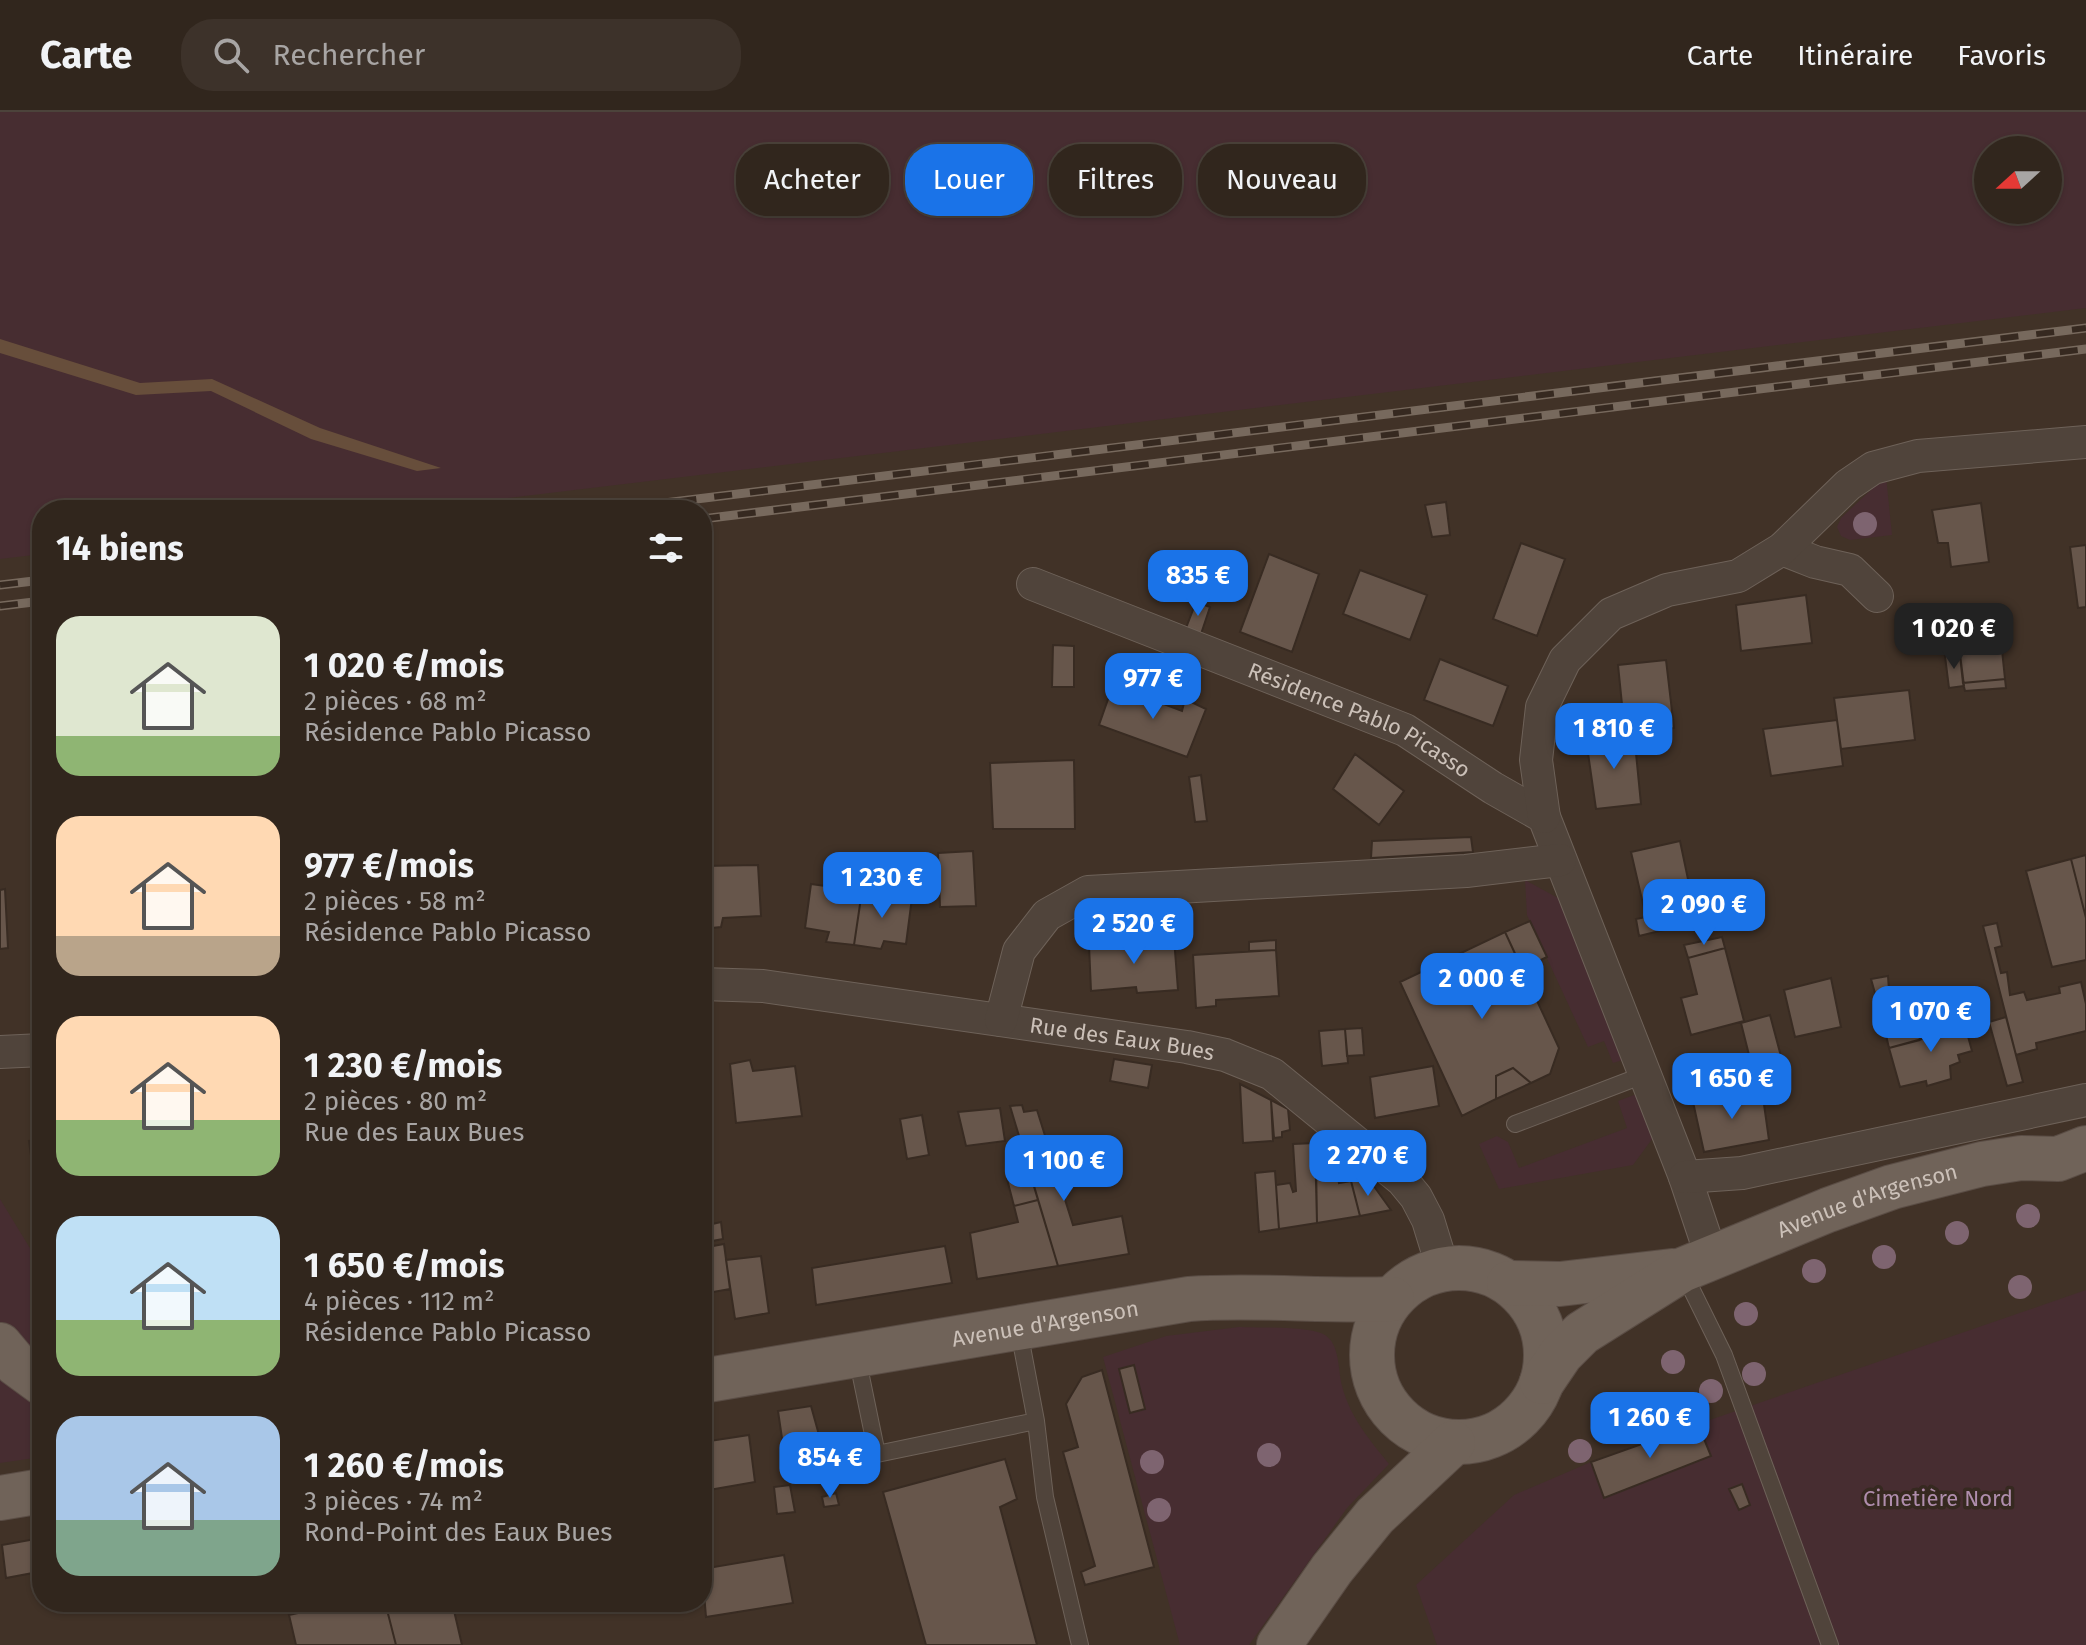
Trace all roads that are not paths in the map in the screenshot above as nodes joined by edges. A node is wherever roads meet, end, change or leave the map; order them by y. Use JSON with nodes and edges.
{"nodes":[{"id":1,"x":2086,"y":442,"type":"edge"},
{"id":2,"x":1782,"y":549,"type":"junction"},
{"id":3,"x":1033,"y":584,"type":"dead end"},
{"id":4,"x":1877,"y":596,"type":"dead end"},
{"id":5,"x":1544,"y":817,"type":"junction"},
{"id":6,"x":1560,"y":860,"type":"junction"},
{"id":7,"x":712,"y":984,"type":"edge"},
{"id":8,"x":1001,"y":1020,"type":"junction"},
{"id":9,"x":32,"y":1050,"type":"edge"},
{"id":10,"x":0,"y":1052,"type":"edge"},
{"id":11,"x":1646,"y":1074,"type":"junction"},
{"id":12,"x":2086,"y":1100,"type":"edge"},
{"id":13,"x":1515,"y":1124,"type":"dead end"},
{"id":14,"x":2077,"y":1162,"type":"edge"},
{"id":15,"x":1685,"y":1177,"type":"junction"},
{"id":16,"x":1697,"y":1264,"type":"junction"},
{"id":17,"x":1443,"y":1269,"type":"junction"},
{"id":18,"x":1509,"y":1283,"type":"junction"},
{"id":19,"x":1392,"y":1299,"type":"junction"},
{"id":20,"x":1018,"y":1328,"type":"junction"},
{"id":21,"x":0,"y":1345,"type":"edge"},
{"id":22,"x":857,"y":1355,"type":"junction"},
{"id":23,"x":32,"y":1376,"type":"edge"},
{"id":24,"x":712,"y":1379,"type":"edge"},
{"id":25,"x":1542,"y":1382,"type":"junction"},
{"id":26,"x":1036,"y":1421,"type":"junction"},
{"id":27,"x":1453,"y":1443,"type":"junction"},
{"id":28,"x":32,"y":1493,"type":"edge"},
{"id":29,"x":0,"y":1498,"type":"edge"},
{"id":30,"x":1080,"y":1645,"type":"edge"},
{"id":31,"x":1279,"y":1645,"type":"edge"},
{"id":32,"x":1830,"y":1645,"type":"edge"}],
"edges":[{"from":1,"to":2,"type":"street"},
{"from":2,"to":4,"type":"street"},
{"from":2,"to":5,"type":"street"},
{"from":3,"to":5,"type":"street","name":"Résidence Pablo Picasso"},
{"from":5,"to":6,"type":"street"},
{"from":6,"to":8,"type":"street"},
{"from":6,"to":11,"type":"street"},
{"from":7,"to":8,"type":"street","name":"Rue des Eaux Bues"},
{"from":8,"to":17,"type":"street","name":"Rue des Eaux Bues"},
{"from":9,"to":10,"type":"street"},
{"from":11,"to":13,"type":"lane"},
{"from":11,"to":15,"type":"street"},
{"from":12,"to":15,"type":"street"},
{"from":14,"to":16,"type":"main road","name":"Avenue d'Argenson"},
{"from":15,"to":16,"type":"street"},
{"from":16,"to":18,"type":"main road","name":"Avenue d'Argenson"},
{"from":16,"to":25,"type":"main road","name":"Avenue d'Argenson"},
{"from":16,"to":32,"type":"lane"},
{"from":17,"to":18,"type":"main road"},
{"from":17,"to":19,"type":"main road"},
{"from":18,"to":25,"type":"main road"},
{"from":19,"to":20,"type":"main road","name":"Avenue d'Argenson"},
{"from":19,"to":27,"type":"main road"},
{"from":20,"to":22,"type":"main road","name":"Avenue d'Argenson"},
{"from":20,"to":26,"type":"lane"},
{"from":21,"to":23,"type":"main road"},
{"from":22,"to":24,"type":"main road","name":"Avenue d'Argenson"},
{"from":22,"to":26,"type":"lane"},
{"from":25,"to":27,"type":"main road"},
{"from":26,"to":30,"type":"lane"},
{"from":27,"to":31,"type":"main road"},
{"from":28,"to":29,"type":"main road"}]}
